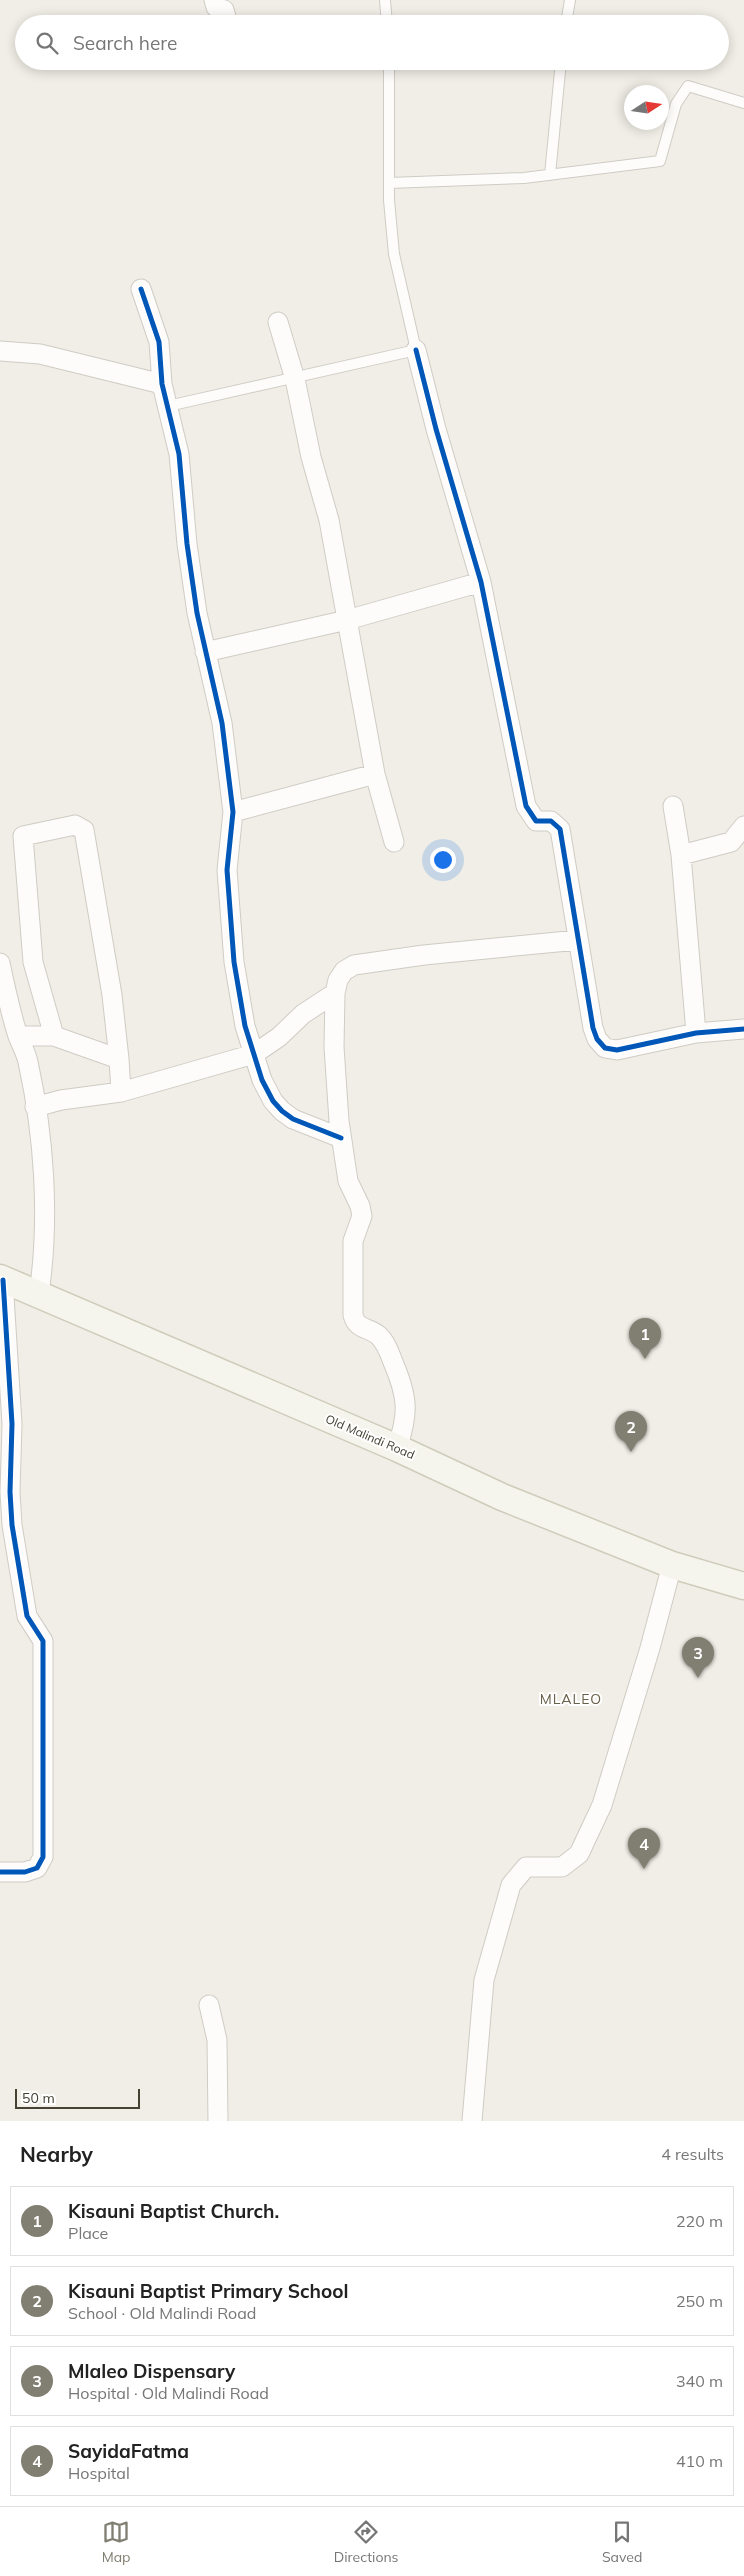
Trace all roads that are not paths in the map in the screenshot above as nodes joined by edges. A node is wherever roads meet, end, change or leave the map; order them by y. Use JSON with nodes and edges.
{"nodes":[{"id":1,"x":214,"y":0,"type":"edge"},
{"id":2,"x":385,"y":0,"type":"edge"},
{"id":3,"x":570,"y":0,"type":"edge"},
{"id":4,"x":225,"y":15,"type":"edge"},
{"id":5,"x":386,"y":15,"type":"edge"},
{"id":6,"x":568,"y":15,"type":"edge"},
{"id":7,"x":389,"y":70,"type":"edge"},
{"id":8,"x":560,"y":70,"type":"edge"},
{"id":9,"x":744,"y":103,"type":"edge"},
{"id":10,"x":550,"y":175,"type":"junction"},
{"id":11,"x":389,"y":182,"type":"junction"},
{"id":12,"x":141,"y":289,"type":"dead end"},
{"id":13,"x":278,"y":322,"type":"dead end"},
{"id":14,"x":416,"y":350,"type":"junction"},
{"id":15,"x":0,"y":351,"type":"edge"},
{"id":16,"x":295,"y":379,"type":"junction"},
{"id":17,"x":162,"y":384,"type":"junction"},
{"id":18,"x":168,"y":406,"type":"junction"},
{"id":19,"x":481,"y":582,"type":"junction"},
{"id":20,"x":347,"y":620,"type":"junction"},
{"id":21,"x":206,"y":652,"type":"junction"},
{"id":22,"x":375,"y":774,"type":"junction"},
{"id":23,"x":673,"y":806,"type":"dead end"},
{"id":24,"x":233,"y":812,"type":"junction"},
{"id":25,"x":744,"y":826,"type":"edge"},
{"id":26,"x":394,"y":842,"type":"dead end"},
{"id":27,"x":681,"y":855,"type":"junction"},
{"id":28,"x":578,"y":940,"type":"junction"},
{"id":29,"x":0,"y":963,"type":"edge"},
{"id":30,"x":336,"y":994,"type":"junction"},
{"id":31,"x":744,"y":1029,"type":"edge"},
{"id":32,"x":696,"y":1033,"type":"junction"},
{"id":33,"x":18,"y":1036,"type":"junction"},
{"id":34,"x":54,"y":1036,"type":"junction"},
{"id":35,"x":254,"y":1054,"type":"junction"},
{"id":36,"x":119,"y":1059,"type":"junction"},
{"id":37,"x":121,"y":1092,"type":"junction"},
{"id":38,"x":35,"y":1107,"type":"junction"},
{"id":39,"x":341,"y":1138,"type":"junction"},
{"id":40,"x":2,"y":1279,"type":"edge"},
{"id":41,"x":38,"y":1293,"type":"junction"},
{"id":42,"x":5,"y":1374,"type":"edge"},
{"id":43,"x":397,"y":1448,"type":"junction"},
{"id":44,"x":8,"y":1554,"type":"edge"},
{"id":45,"x":672,"y":1565,"type":"junction"},
{"id":46,"x":744,"y":1586,"type":"edge"},
{"id":47,"x":0,"y":1872,"type":"edge"},
{"id":48,"x":208,"y":2005,"type":"dead end"},
{"id":49,"x":218,"y":2121,"type":"edge"},
{"id":50,"x":472,"y":2121,"type":"edge"}],
"edges":[{"from":1,"to":4,"type":"street"},
{"from":2,"to":5,"type":"lane"},
{"from":3,"to":6,"type":"lane"},
{"from":7,"to":11,"type":"lane"},
{"from":8,"to":10,"type":"lane"},
{"from":9,"to":10,"type":"lane"},
{"from":10,"to":11,"type":"lane"},
{"from":11,"to":14,"type":"lane"},
{"from":12,"to":17,"type":"street"},
{"from":13,"to":16,"type":"street"},
{"from":14,"to":16,"type":"lane"},
{"from":14,"to":19,"type":"street"},
{"from":15,"to":17,"type":"street"},
{"from":16,"to":18,"type":"lane"},
{"from":16,"to":20,"type":"street"},
{"from":17,"to":18,"type":"street"},
{"from":18,"to":21,"type":"street"},
{"from":19,"to":20,"type":"street"},
{"from":19,"to":28,"type":"street"},
{"from":20,"to":21,"type":"street"},
{"from":20,"to":22,"type":"street"},
{"from":21,"to":24,"type":"street"},
{"from":22,"to":24,"type":"street"},
{"from":22,"to":26,"type":"street"},
{"from":23,"to":27,"type":"street"},
{"from":24,"to":35,"type":"street"},
{"from":25,"to":27,"type":"street"},
{"from":27,"to":32,"type":"street"},
{"from":28,"to":30,"type":"street"},
{"from":28,"to":32,"type":"street"},
{"from":29,"to":33,"type":"street"},
{"from":30,"to":35,"type":"street"},
{"from":30,"to":39,"type":"street"},
{"from":31,"to":32,"type":"street"},
{"from":33,"to":34,"type":"street"},
{"from":33,"to":38,"type":"street"},
{"from":34,"to":36,"type":"street"},
{"from":34,"to":36,"type":"street"},
{"from":35,"to":37,"type":"street"},
{"from":35,"to":39,"type":"street"},
{"from":36,"to":37,"type":"street"},
{"from":37,"to":38,"type":"street"},
{"from":38,"to":41,"type":"street"},
{"from":39,"to":43,"type":"street"},
{"from":40,"to":41,"type":"main road","name":"Old Malindi Road"},
{"from":40,"to":42,"type":"street"},
{"from":41,"to":43,"type":"main road","name":"Old Malindi Road"},
{"from":42,"to":44,"type":"street"},
{"from":43,"to":45,"type":"main road","name":"Old Malindi Road"},
{"from":44,"to":47,"type":"street"},
{"from":45,"to":46,"type":"main road","name":"Old Malindi Road"},
{"from":45,"to":50,"type":"street"},
{"from":48,"to":49,"type":"street"}]}
